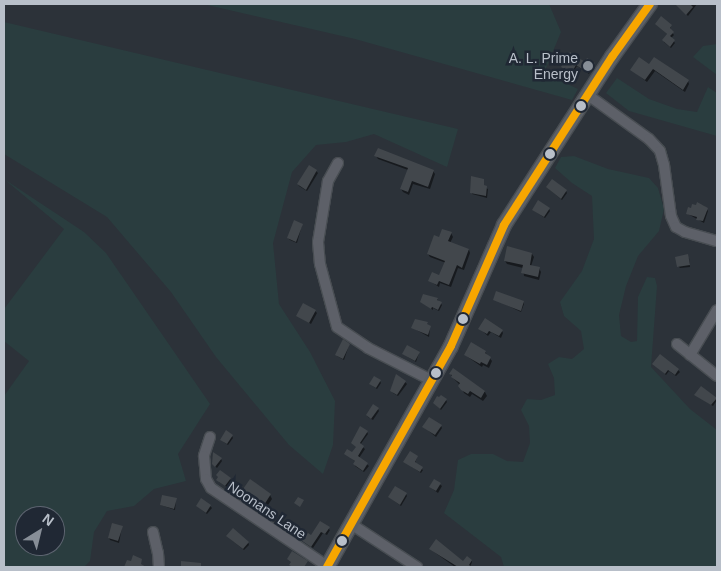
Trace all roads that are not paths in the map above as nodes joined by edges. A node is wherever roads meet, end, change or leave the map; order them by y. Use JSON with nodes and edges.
{"nodes":[{"id":1,"x":650,"y":4,"type":"edge"},
{"id":2,"x":588,"y":95,"type":"junction"},
{"id":3,"x":338,"y":163,"type":"dead end"},
{"id":4,"x":717,"y":240,"type":"edge"},
{"id":5,"x":717,"y":310,"type":"edge"},
{"id":6,"x":677,"y":344,"type":"dead end"},
{"id":7,"x":690,"y":355,"type":"junction"},
{"id":8,"x":717,"y":376,"type":"edge"},
{"id":9,"x":433,"y":380,"type":"junction"},
{"id":10,"x":210,"y":438,"type":"dead end"},
{"id":11,"x":351,"y":524,"type":"junction"},
{"id":12,"x":153,"y":532,"type":"dead end"},
{"id":13,"x":159,"y":567,"type":"edge"},
{"id":14,"x":327,"y":567,"type":"edge"},
{"id":15,"x":417,"y":567,"type":"edge"}],
"edges":[{"from":1,"to":2,"type":"main road"},
{"from":2,"to":4,"type":"street"},
{"from":2,"to":9,"type":"main road"},
{"from":3,"to":9,"type":"street"},
{"from":5,"to":7,"type":"street"},
{"from":6,"to":7,"type":"street"},
{"from":7,"to":8,"type":"street"},
{"from":9,"to":11,"type":"main road"},
{"from":10,"to":14,"type":"street","name":"Noonans Lane"},
{"from":11,"to":14,"type":"main road"},
{"from":11,"to":15,"type":"street"},
{"from":12,"to":13,"type":"street"}]}
